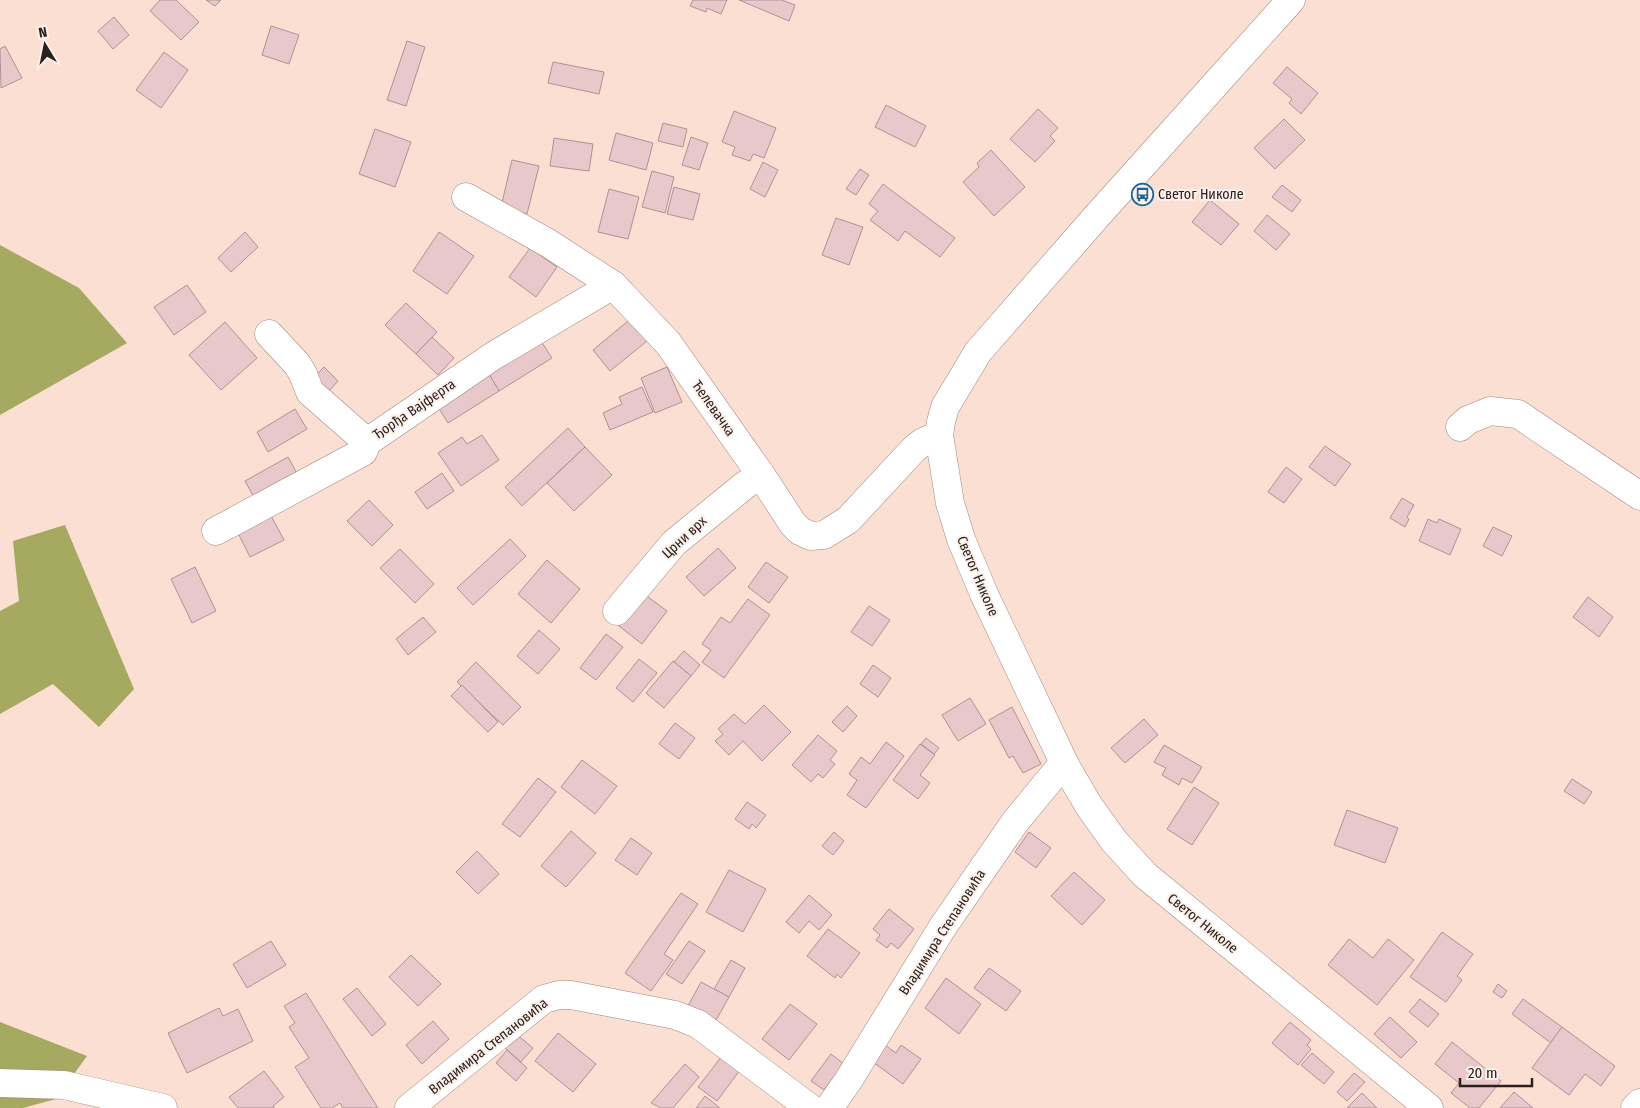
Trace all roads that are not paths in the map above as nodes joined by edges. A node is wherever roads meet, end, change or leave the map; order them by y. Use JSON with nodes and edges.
{"nodes":[{"id":1,"x":1291,"y":0,"type":"edge"},
{"id":2,"x":466,"y":197,"type":"dead end"},
{"id":3,"x":613,"y":285,"type":"junction"},
{"id":4,"x":269,"y":334,"type":"dead end"},
{"id":5,"x":1460,"y":427,"type":"dead end"},
{"id":6,"x":939,"y":435,"type":"junction"},
{"id":7,"x":367,"y":442,"type":"junction"},
{"id":8,"x":761,"y":475,"type":"junction"},
{"id":9,"x":1640,"y":496,"type":"edge"},
{"id":10,"x":216,"y":531,"type":"dead end"},
{"id":11,"x":617,"y":610,"type":"dead end"},
{"id":12,"x":1066,"y":767,"type":"junction"},
{"id":13,"x":0,"y":1084,"type":"edge"},
{"id":14,"x":1640,"y":1103,"type":"edge"},
{"id":15,"x":163,"y":1108,"type":"edge"},
{"id":16,"x":410,"y":1108,"type":"edge"},
{"id":17,"x":810,"y":1108,"type":"edge"},
{"id":18,"x":829,"y":1108,"type":"edge"},
{"id":19,"x":1429,"y":1108,"type":"edge"},
{"id":20,"x":1635,"y":1108,"type":"edge"}],
"edges":[{"from":1,"to":6,"type":"street","name":"Светог Николе"},
{"from":2,"to":3,"type":"street","name":"Ћелевачка"},
{"from":3,"to":7,"type":"street","name":"Ђорђа Вајферта"},
{"from":3,"to":8,"type":"street","name":"Ћелевачка"},
{"from":4,"to":7,"type":"street"},
{"from":5,"to":9,"type":"street"},
{"from":6,"to":8,"type":"street","name":"Ћелевачка"},
{"from":6,"to":12,"type":"street","name":"Светог Николе"},
{"from":7,"to":10,"type":"street","name":"Ђорђа Вајферта"},
{"from":8,"to":11,"type":"street","name":"Црни врх"},
{"from":12,"to":18,"type":"street","name":"Владимира Степановића"},
{"from":12,"to":19,"type":"street","name":"Светог Николе"},
{"from":13,"to":15,"type":"street"},
{"from":14,"to":20,"type":"street"},
{"from":16,"to":17,"type":"street","name":"Владимира Степановића"}]}
